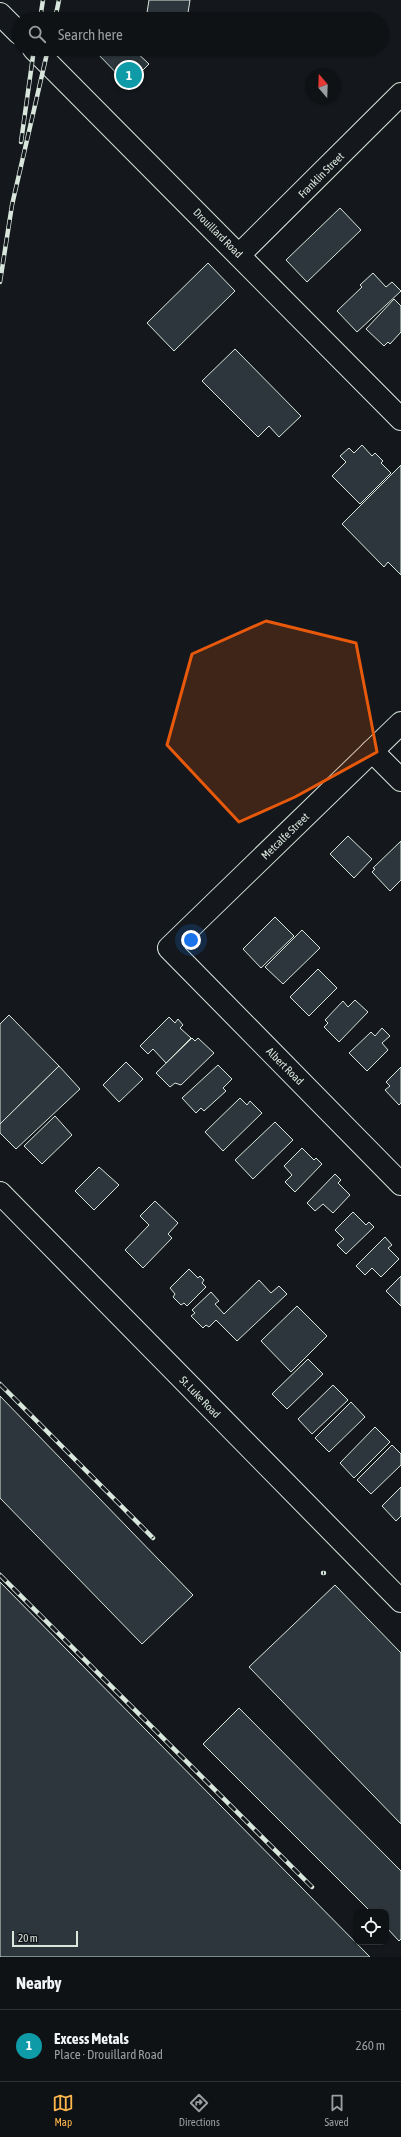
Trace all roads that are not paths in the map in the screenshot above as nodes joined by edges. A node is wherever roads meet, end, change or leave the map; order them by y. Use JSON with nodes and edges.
{"nodes":[{"id":1,"x":0,"y":14,"type":"edge"},
{"id":2,"x":12,"y":26,"type":"edge"},
{"id":3,"x":41,"y":56,"type":"edge"},
{"id":4,"x":401,"y":94,"type":"edge"},
{"id":5,"x":239,"y":255,"type":"junction"},
{"id":6,"x":401,"y":419,"type":"edge"},
{"id":7,"x":401,"y":723,"type":"edge"},
{"id":8,"x":372,"y":751,"type":"junction"},
{"id":9,"x":401,"y":780,"type":"edge"},
{"id":10,"x":169,"y":948,"type":"joint"},
{"id":11,"x":401,"y":1184,"type":"edge"},
{"id":12,"x":0,"y":1193,"type":"edge"},
{"id":13,"x":401,"y":1601,"type":"edge"}],
"edges":[{"from":1,"to":2,"type":"street"},
{"from":3,"to":5,"type":"street","name":"Drouillard Road"},
{"from":4,"to":5,"type":"street","name":"Franklin Street"},
{"from":5,"to":6,"type":"street","name":"Drouillard Road"},
{"from":7,"to":8,"type":"street","name":"Metcalfe Street"},
{"from":8,"to":9,"type":"street"},
{"from":8,"to":10,"type":"street","name":"Metcalfe Street"},
{"from":10,"to":11,"type":"street","name":"Albert Road"},
{"from":12,"to":13,"type":"street","name":"St. Luke Road"}]}
